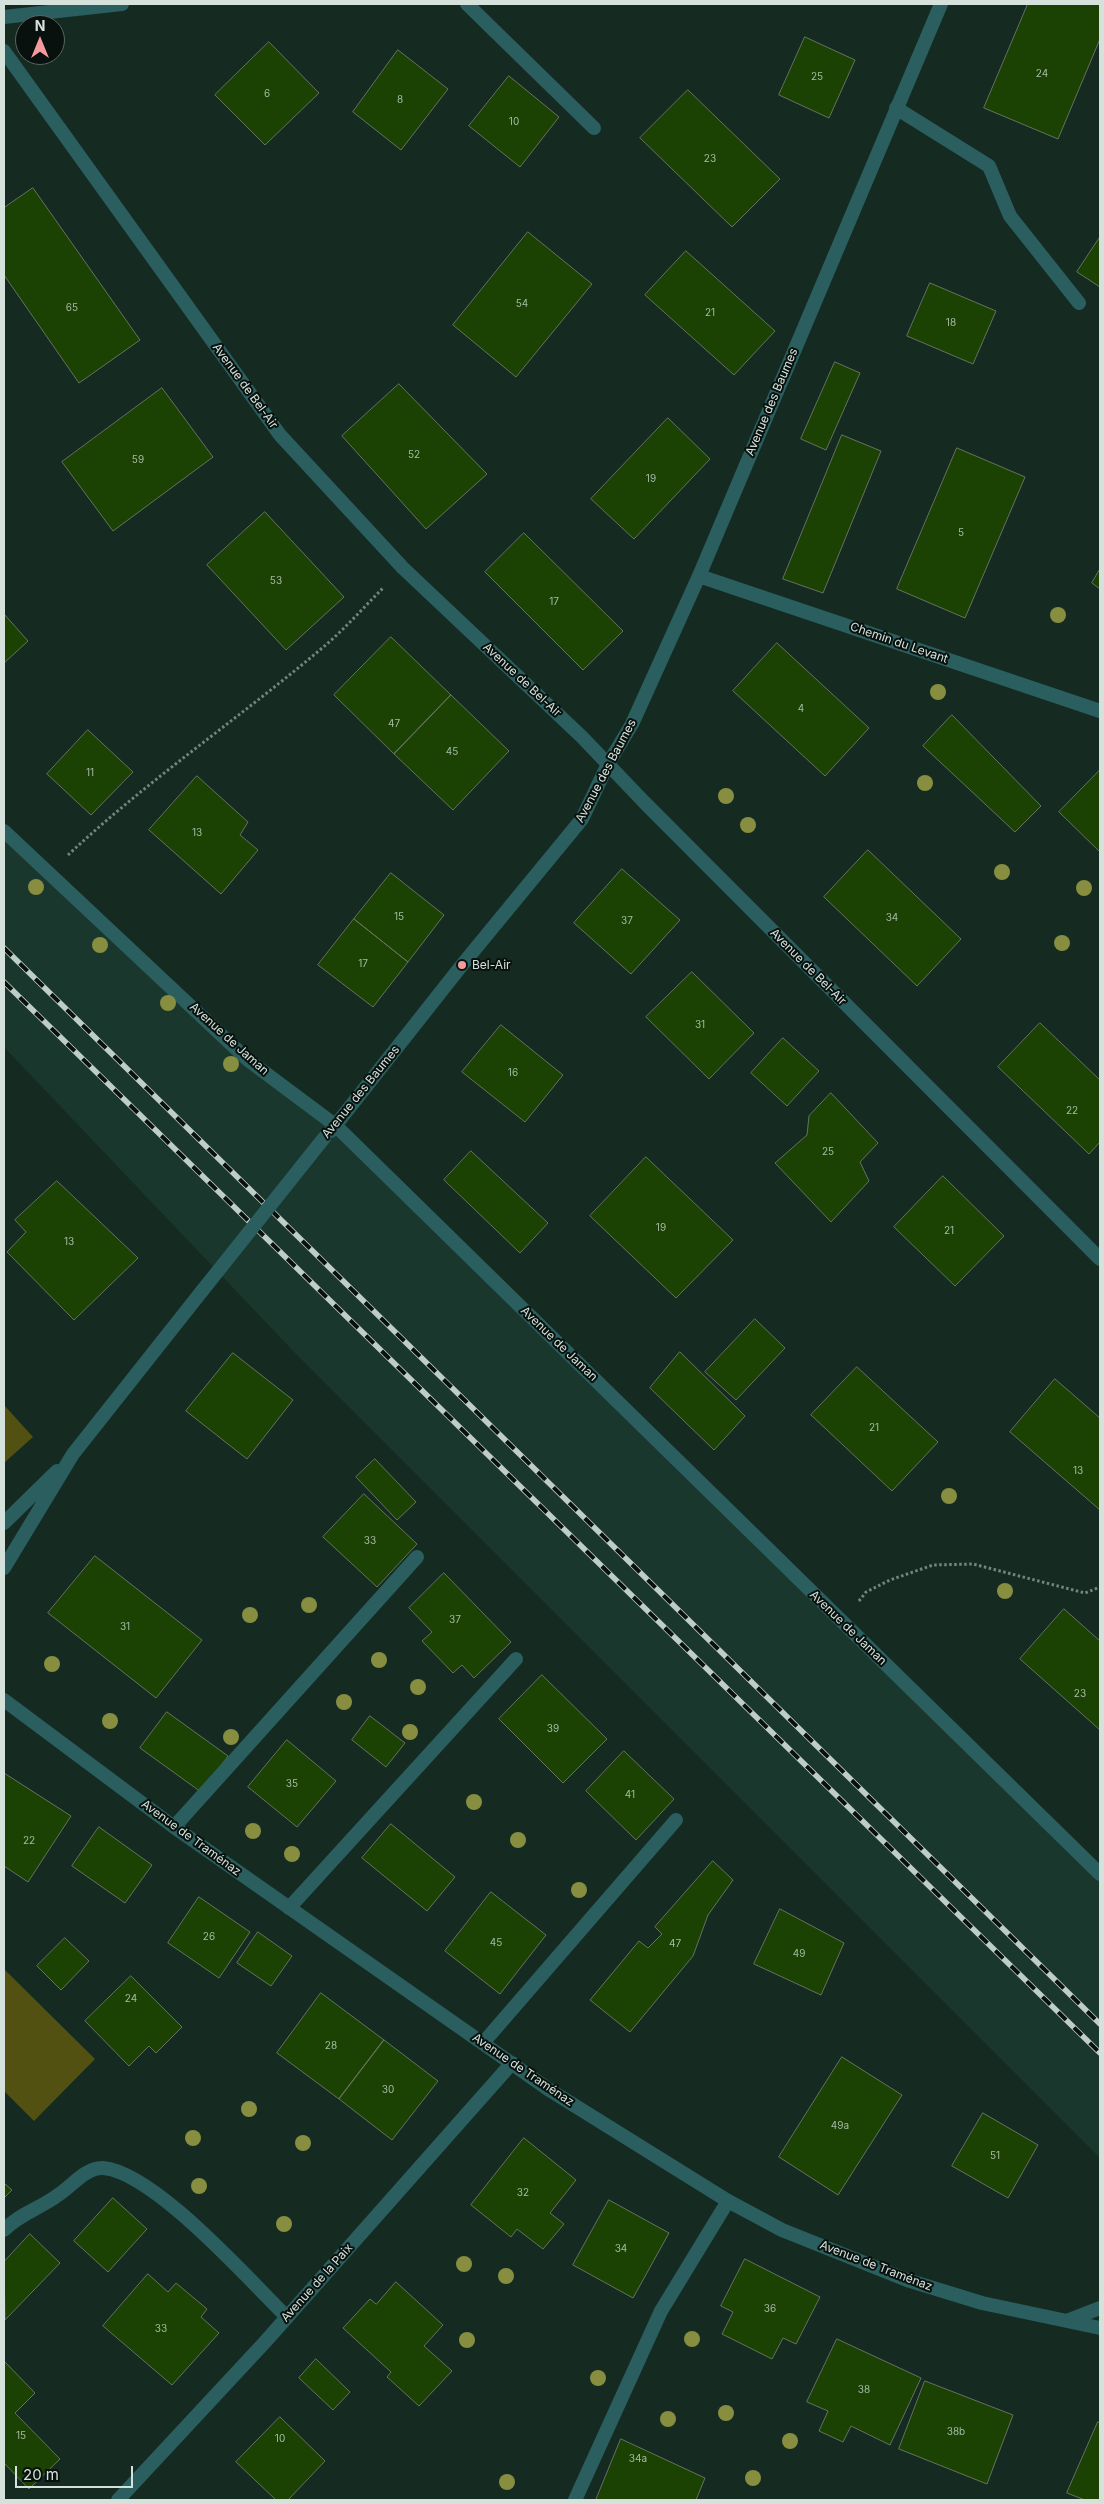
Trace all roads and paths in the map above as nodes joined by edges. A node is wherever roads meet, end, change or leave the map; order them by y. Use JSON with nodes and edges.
{"nodes":[{"id":1,"x":122,"y":4,"type":"edge"},
{"id":2,"x":467,"y":4,"type":"edge"},
{"id":3,"x":941,"y":4,"type":"edge"},
{"id":4,"x":4,"y":17,"type":"edge"},
{"id":5,"x":4,"y":52,"type":"edge"},
{"id":6,"x":896,"y":108,"type":"junction"},
{"id":7,"x":594,"y":128,"type":"dead end"},
{"id":8,"x":1079,"y":303,"type":"dead end"},
{"id":9,"x":699,"y":576,"type":"junction"},
{"id":10,"x":388,"y":583,"type":"dead end"},
{"id":11,"x":1100,"y":711,"type":"edge"},
{"id":12,"x":608,"y":764,"type":"junction"},
{"id":13,"x":4,"y":830,"type":"edge"},
{"id":14,"x":67,"y":855,"type":"dead end"},
{"id":15,"x":335,"y":1125,"type":"junction"},
{"id":16,"x":1100,"y":1259,"type":"edge"},
{"id":17,"x":73,"y":1454,"type":"junction"},
{"id":18,"x":4,"y":1523,"type":"edge"},
{"id":19,"x":417,"y":1558,"type":"dead end"},
{"id":20,"x":4,"y":1568,"type":"edge"},
{"id":21,"x":1100,"y":1587,"type":"edge"},
{"id":22,"x":858,"y":1601,"type":"dead end"},
{"id":23,"x":516,"y":1659,"type":"dead end"},
{"id":24,"x":4,"y":1700,"type":"edge"},
{"id":25,"x":676,"y":1820,"type":"dead end"},
{"id":26,"x":174,"y":1826,"type":"junction"},
{"id":27,"x":1100,"y":1874,"type":"edge"},
{"id":28,"x":289,"y":1908,"type":"junction"},
{"id":29,"x":483,"y":2043,"type":"junction"},
{"id":30,"x":512,"y":2063,"type":"junction"},
{"id":31,"x":728,"y":2202,"type":"junction"},
{"id":32,"x":4,"y":2230,"type":"edge"},
{"id":33,"x":1100,"y":2308,"type":"edge"},
{"id":34,"x":287,"y":2317,"type":"junction"},
{"id":35,"x":1068,"y":2320,"type":"junction"},
{"id":36,"x":1100,"y":2328,"type":"edge"},
{"id":37,"x":118,"y":2500,"type":"edge"},
{"id":38,"x":575,"y":2500,"type":"edge"}],
"edges":[{"from":1,"to":4,"type":"street"},
{"from":2,"to":7,"type":"street"},
{"from":3,"to":6,"type":"street","name":"Avenue des Baumes"},
{"from":5,"to":12,"type":"street","name":"Avenue de Bel-Air"},
{"from":6,"to":8,"type":"street"},
{"from":6,"to":9,"type":"street","name":"Avenue des Baumes"},
{"from":9,"to":11,"type":"street","name":"Chemin du Levant"},
{"from":9,"to":12,"type":"street","name":"Avenue des Baumes"},
{"from":10,"to":14,"type":"path"},
{"from":12,"to":15,"type":"street","name":"Avenue des Baumes"},
{"from":12,"to":16,"type":"street","name":"Avenue de Bel-Air"},
{"from":13,"to":15,"type":"street","name":"Avenue de Jaman"},
{"from":15,"to":17,"type":"street","name":"Avenue des Baumes","bridge":true},
{"from":15,"to":27,"type":"street","name":"Avenue de Jaman"},
{"from":17,"to":18,"type":"street","name":"Avenue des Baumes"},
{"from":17,"to":20,"type":"street","name":"Avenue des Baumes"},
{"from":19,"to":26,"type":"street"},
{"from":21,"to":22,"type":"path"},
{"from":23,"to":28,"type":"street"},
{"from":24,"to":26,"type":"street","name":"Avenue de Traménaz"},
{"from":25,"to":29,"type":"street"},
{"from":26,"to":28,"type":"street","name":"Avenue de Traménaz"},
{"from":28,"to":29,"type":"street","name":"Avenue de Traménaz"},
{"from":29,"to":30,"type":"street","name":"Avenue de Traménaz"},
{"from":30,"to":31,"type":"street","name":"Avenue de Traménaz"},
{"from":30,"to":34,"type":"street","name":"Avenue de la Paix"},
{"from":31,"to":35,"type":"street","name":"Avenue de Traménaz"},
{"from":31,"to":38,"type":"street"},
{"from":32,"to":34,"type":"street"},
{"from":33,"to":35,"type":"street"},
{"from":34,"to":37,"type":"street","name":"Avenue de la Paix"},
{"from":35,"to":36,"type":"street","name":"Avenue de Traménaz"}]}
